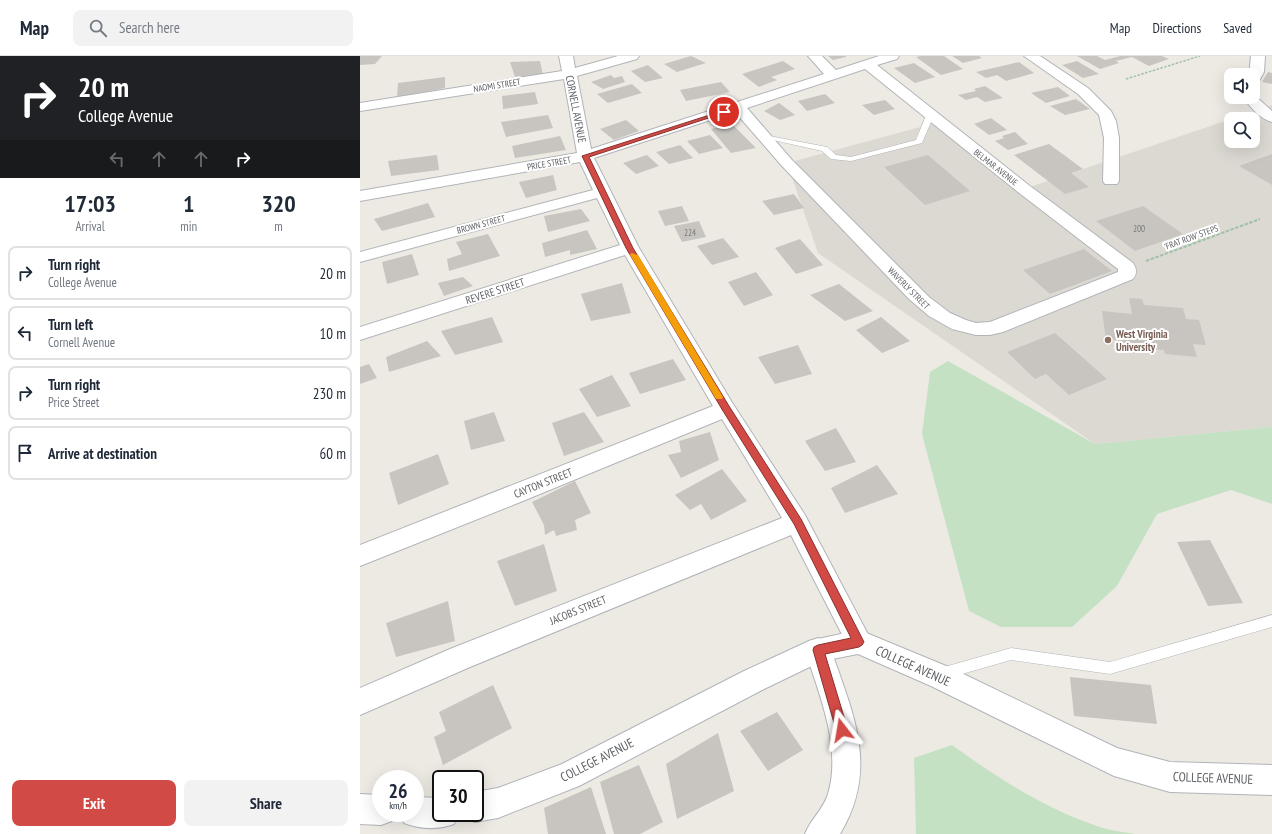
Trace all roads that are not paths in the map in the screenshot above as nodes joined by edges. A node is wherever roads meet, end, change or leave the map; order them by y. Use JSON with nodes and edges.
{"nodes":[{"id":1,"x":632,"y":56,"type":"edge"},
{"id":2,"x":815,"y":56,"type":"edge"},
{"id":3,"x":892,"y":56,"type":"edge"},
{"id":4,"x":1032,"y":56,"type":"edge"},
{"id":5,"x":1258,"y":56,"type":"edge"},
{"id":6,"x":569,"y":61,"type":"edge"},
{"id":7,"x":867,"y":64,"type":"junction"},
{"id":8,"x":1257,"y":68,"type":"edge"},
{"id":9,"x":833,"y":75,"type":"junction"},
{"id":10,"x":1256,"y":104,"type":"edge"},
{"id":11,"x":360,"y":107,"type":"edge"},
{"id":12,"x":738,"y":107,"type":"junction"},
{"id":13,"x":930,"y":115,"type":"junction"},
{"id":14,"x":1272,"y":118,"type":"edge"},
{"id":15,"x":764,"y":137,"type":"junction"},
{"id":16,"x":585,"y":156,"type":"junction"},
{"id":17,"x":360,"y":180,"type":"edge"},
{"id":18,"x":1111,"y":181,"type":"dead end"},
{"id":19,"x":602,"y":192,"type":"junction"},
{"id":20,"x":368,"y":195,"type":"edge"},
{"id":21,"x":630,"y":248,"type":"junction"},
{"id":22,"x":360,"y":257,"type":"edge"},
{"id":23,"x":1127,"y":268,"type":"joint"},
{"id":24,"x":360,"y":334,"type":"edge"},
{"id":25,"x":726,"y":409,"type":"junction"},
{"id":26,"x":797,"y":522,"type":"junction"},
{"id":27,"x":360,"y":556,"type":"edge"},
{"id":28,"x":1272,"y":621,"type":"edge"},
{"id":29,"x":859,"y":642,"type":"junction"},
{"id":30,"x":818,"y":650,"type":"junction"},
{"id":31,"x":936,"y":675,"type":"junction"},
{"id":32,"x":360,"y":702,"type":"edge"},
{"id":33,"x":1272,"y":780,"type":"edge"},
{"id":34,"x":484,"y":805,"type":"edge"},
{"id":35,"x":360,"y":809,"type":"edge"},
{"id":36,"x":372,"y":810,"type":"edge"},
{"id":37,"x":820,"y":834,"type":"edge"}],
"edges":[{"from":1,"to":6,"type":"street","name":"NAOMI STREET"},
{"from":2,"to":9,"type":"street"},
{"from":3,"to":7,"type":"street","name":"PRICE STREET"},
{"from":4,"to":18,"type":"street"},
{"from":5,"to":8,"type":"street"},
{"from":6,"to":11,"type":"street","name":"NAOMI STREET"},
{"from":6,"to":16,"type":"street","name":"CORNELL AVENUE"},
{"from":7,"to":9,"type":"street","name":"PRICE STREET"},
{"from":7,"to":13,"type":"street","name":"BELMAR AVENUE"},
{"from":9,"to":12,"type":"street","name":"PRICE STREET"},
{"from":10,"to":14,"type":"street"},
{"from":12,"to":15,"type":"street","name":"WAVERLY STREET"},
{"from":12,"to":16,"type":"street","name":"PRICE STREET"},
{"from":13,"to":15,"type":"lane"},
{"from":13,"to":23,"type":"street","name":"BELMAR AVENUE"},
{"from":15,"to":23,"type":"street","name":"WAVERLY STREET"},
{"from":16,"to":19,"type":"street","name":"CORNELL AVENUE"},
{"from":16,"to":20,"type":"street","name":"PRICE STREET"},
{"from":17,"to":20,"type":"street"},
{"from":19,"to":21,"type":"street","name":"CORNELL AVENUE"},
{"from":19,"to":22,"type":"street","name":"BROWN STREET"},
{"from":21,"to":24,"type":"street","name":"REVERE STREET"},
{"from":21,"to":25,"type":"street","name":"CORNELL AVENUE"},
{"from":25,"to":26,"type":"street","name":"CORNELL AVENUE"},
{"from":25,"to":27,"type":"street","name":"CAYTON STREET"},
{"from":26,"to":29,"type":"street","name":"CORNELL AVENUE"},
{"from":26,"to":32,"type":"street","name":"JACOBS STREET"},
{"from":28,"to":31,"type":"lane"},
{"from":29,"to":30,"type":"street","name":"COLLEGE AVENUE"},
{"from":29,"to":31,"type":"street","name":"COLLEGE AVENUE"},
{"from":30,"to":34,"type":"street","name":"COLLEGE AVENUE"},
{"from":30,"to":37,"type":"street"},
{"from":31,"to":33,"type":"street","name":"COLLEGE AVENUE"},
{"from":35,"to":36,"type":"street"}]}
